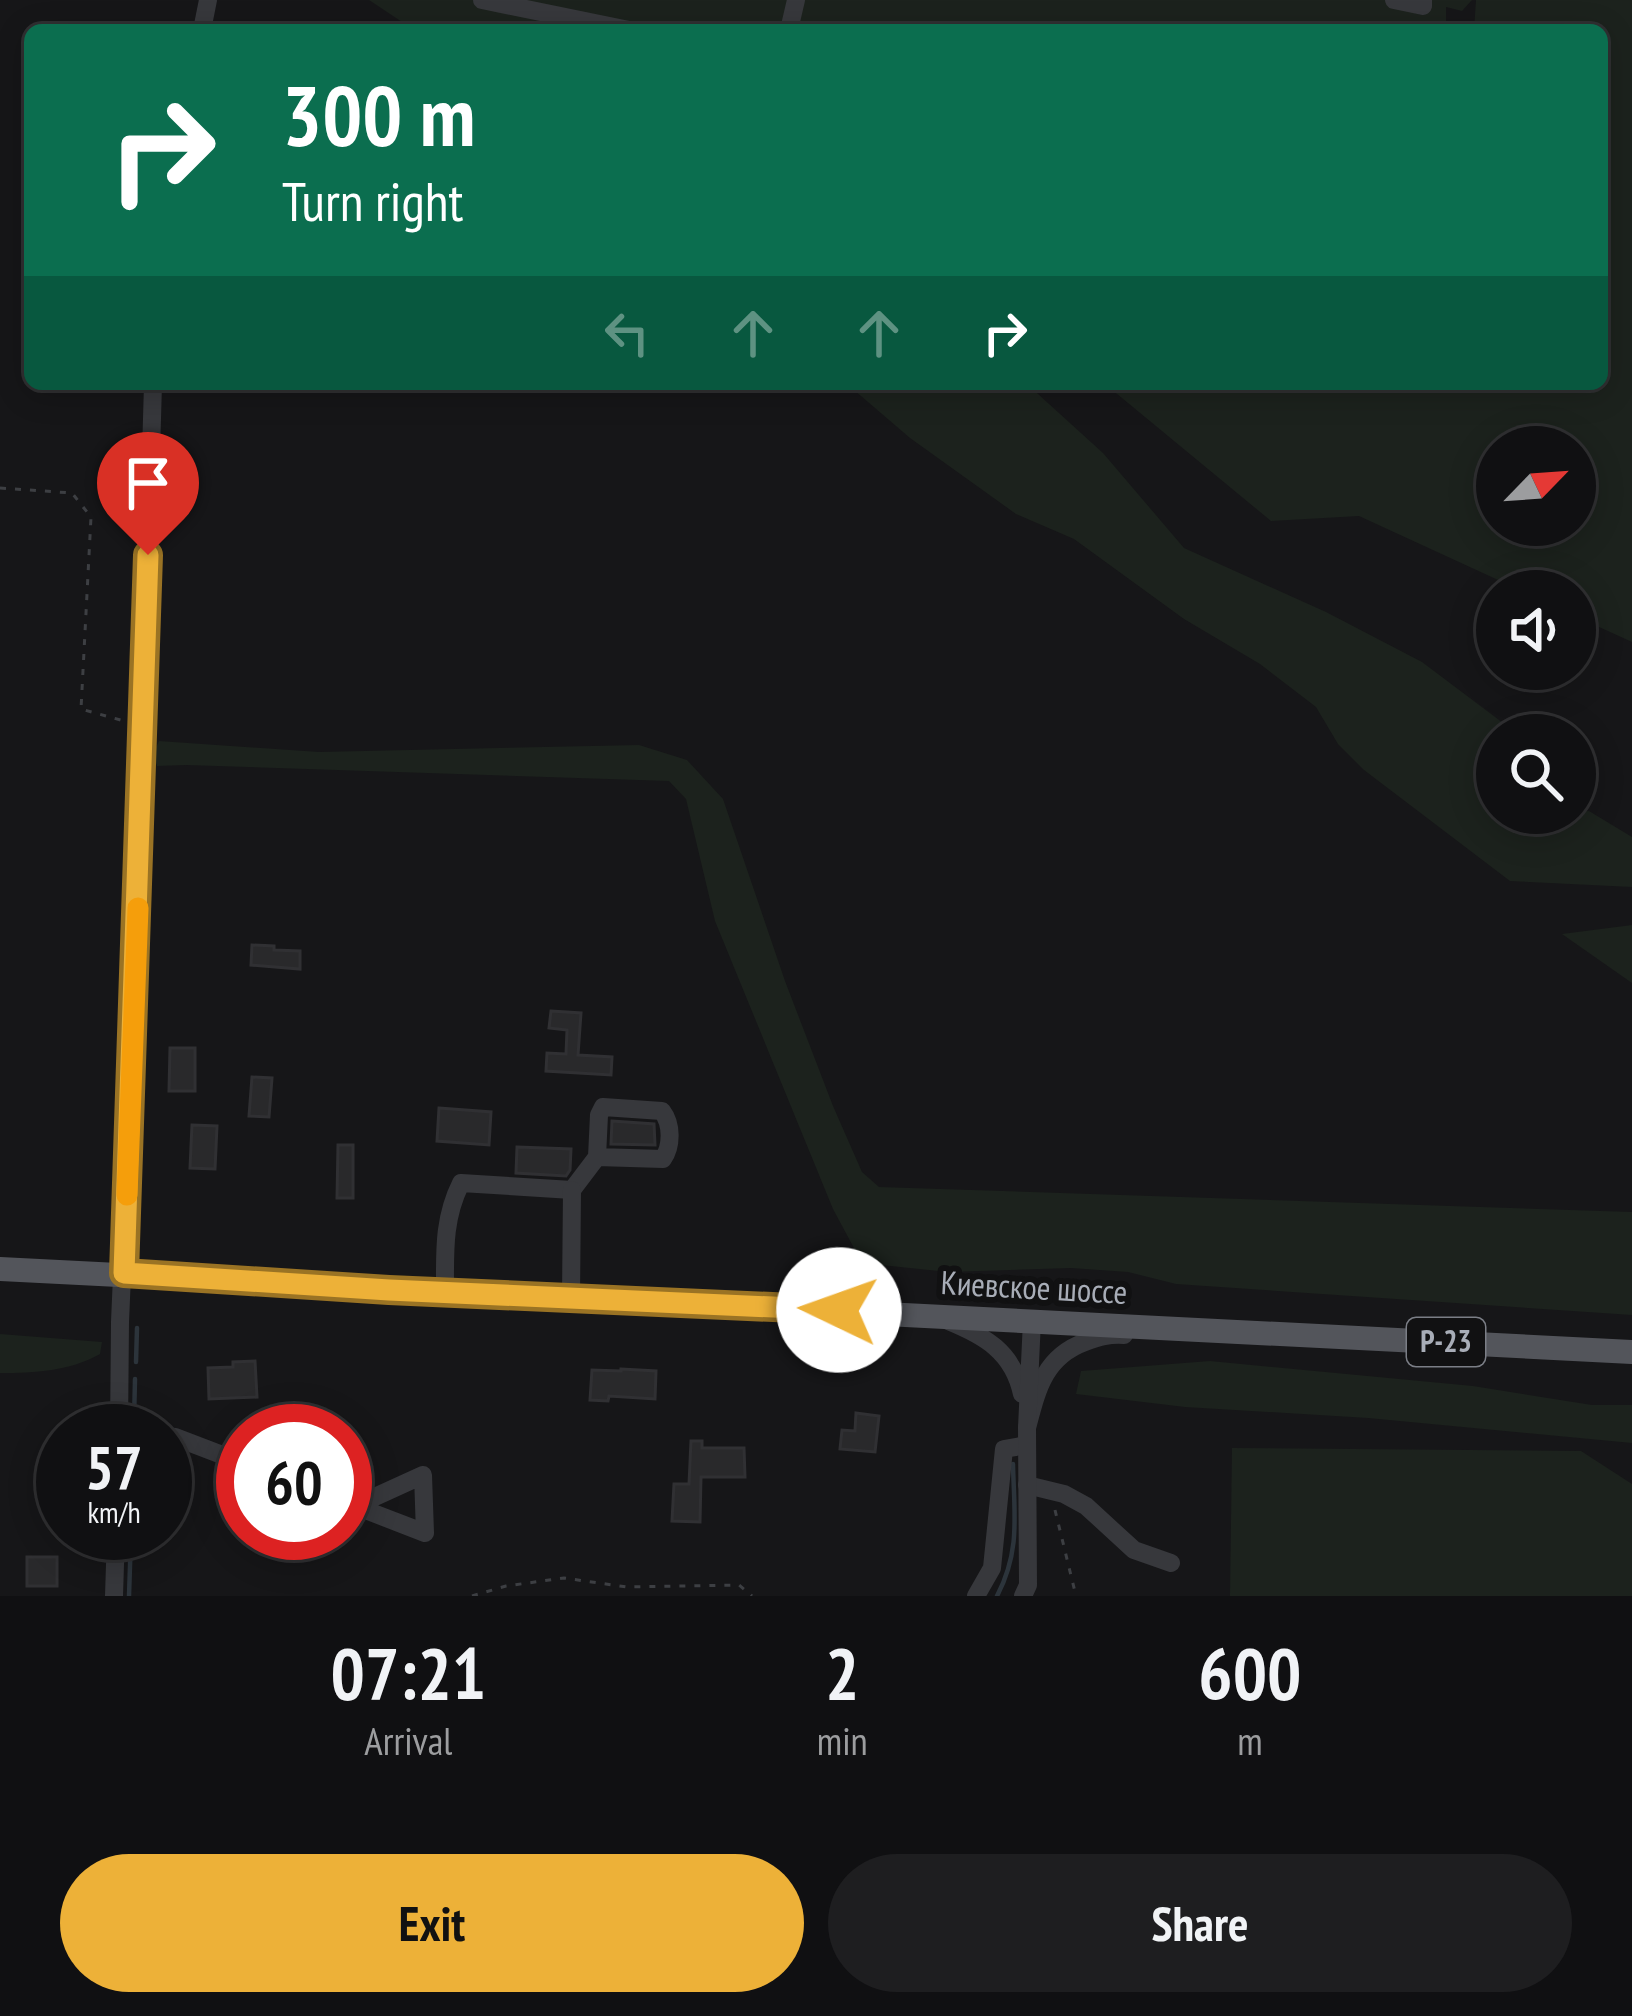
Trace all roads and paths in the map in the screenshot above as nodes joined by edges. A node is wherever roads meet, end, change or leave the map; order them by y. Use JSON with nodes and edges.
{"nodes":[{"id":1,"x":482,"y":0,"type":"edge"},
{"id":2,"x":1394,"y":0,"type":"edge"},
{"id":3,"x":1423,"y":3,"type":"edge"},
{"id":4,"x":600,"y":24,"type":"edge"},
{"id":5,"x":153,"y":390,"type":"edge"},
{"id":6,"x":0,"y":488,"type":"edge"},
{"id":7,"x":143,"y":726,"type":"junction"},
{"id":8,"x":597,"y":1157,"type":"junction"},
{"id":9,"x":572,"y":1190,"type":"junction"},
{"id":10,"x":0,"y":1269,"type":"edge"},
{"id":11,"x":124,"y":1273,"type":"junction"},
{"id":12,"x":445,"y":1292,"type":"junction"},
{"id":13,"x":572,"y":1298,"type":"junction"},
{"id":14,"x":933,"y":1315,"type":"junction"},
{"id":15,"x":1032,"y":1320,"type":"junction"},
{"id":16,"x":1260,"y":1332,"type":"junction"},
{"id":17,"x":1632,"y":1352,"type":"edge"},
{"id":18,"x":119,"y":1404,"type":"edge"},
{"id":19,"x":1027,"y":1437,"type":"junction"},
{"id":20,"x":1027,"y":1485,"type":"junction"},
{"id":21,"x":1050,"y":1490,"type":"junction"},
{"id":22,"x":115,"y":1560,"type":"edge"},
{"id":23,"x":1171,"y":1563,"type":"dead end"},
{"id":24,"x":1027,"y":1592,"type":"edge"},
{"id":25,"x":113,"y":1596,"type":"edge"},
{"id":26,"x":472,"y":1596,"type":"edge"},
{"id":27,"x":752,"y":1596,"type":"edge"},
{"id":28,"x":976,"y":1596,"type":"edge"},
{"id":29,"x":1076,"y":1596,"type":"edge"}],
"edges":[{"from":1,"to":4,"type":"street"},
{"from":2,"to":3,"type":"street"},
{"from":5,"to":7,"type":"street"},
{"from":6,"to":7,"type":"path"},
{"from":7,"to":11,"type":"street"},
{"from":8,"to":8,"type":"street"},
{"from":8,"to":9,"type":"street"},
{"from":9,"to":12,"type":"street"},
{"from":9,"to":13,"type":"street"},
{"from":10,"to":11,"type":"main road","name":"Киевское шоссе","number":"Р-23"},
{"from":11,"to":12,"type":"main road","name":"Киевское шоссе","number":"Р-23"},
{"from":11,"to":18,"type":"street"},
{"from":12,"to":13,"type":"main road","name":"Киевское шоссе","number":"Р-23"},
{"from":13,"to":14,"type":"main road","name":"Киевское шоссе","number":"Р-23"},
{"from":14,"to":15,"type":"main road","name":"Киевское шоссе","number":"Р-23"},
{"from":14,"to":19,"type":"street"},
{"from":15,"to":16,"type":"main road","name":"Киевское шоссе","number":"Р-23"},
{"from":15,"to":19,"type":"street"},
{"from":16,"to":17,"type":"main road","name":"Киевское шоссе","number":"Р-23"},
{"from":16,"to":19,"type":"street"},
{"from":19,"to":20,"type":"street"},
{"from":19,"to":28,"type":"street"},
{"from":20,"to":21,"type":"street"},
{"from":20,"to":24,"type":"street"},
{"from":21,"to":23,"type":"street"},
{"from":21,"to":29,"type":"path"},
{"from":22,"to":25,"type":"street"},
{"from":26,"to":27,"type":"path"}]}
